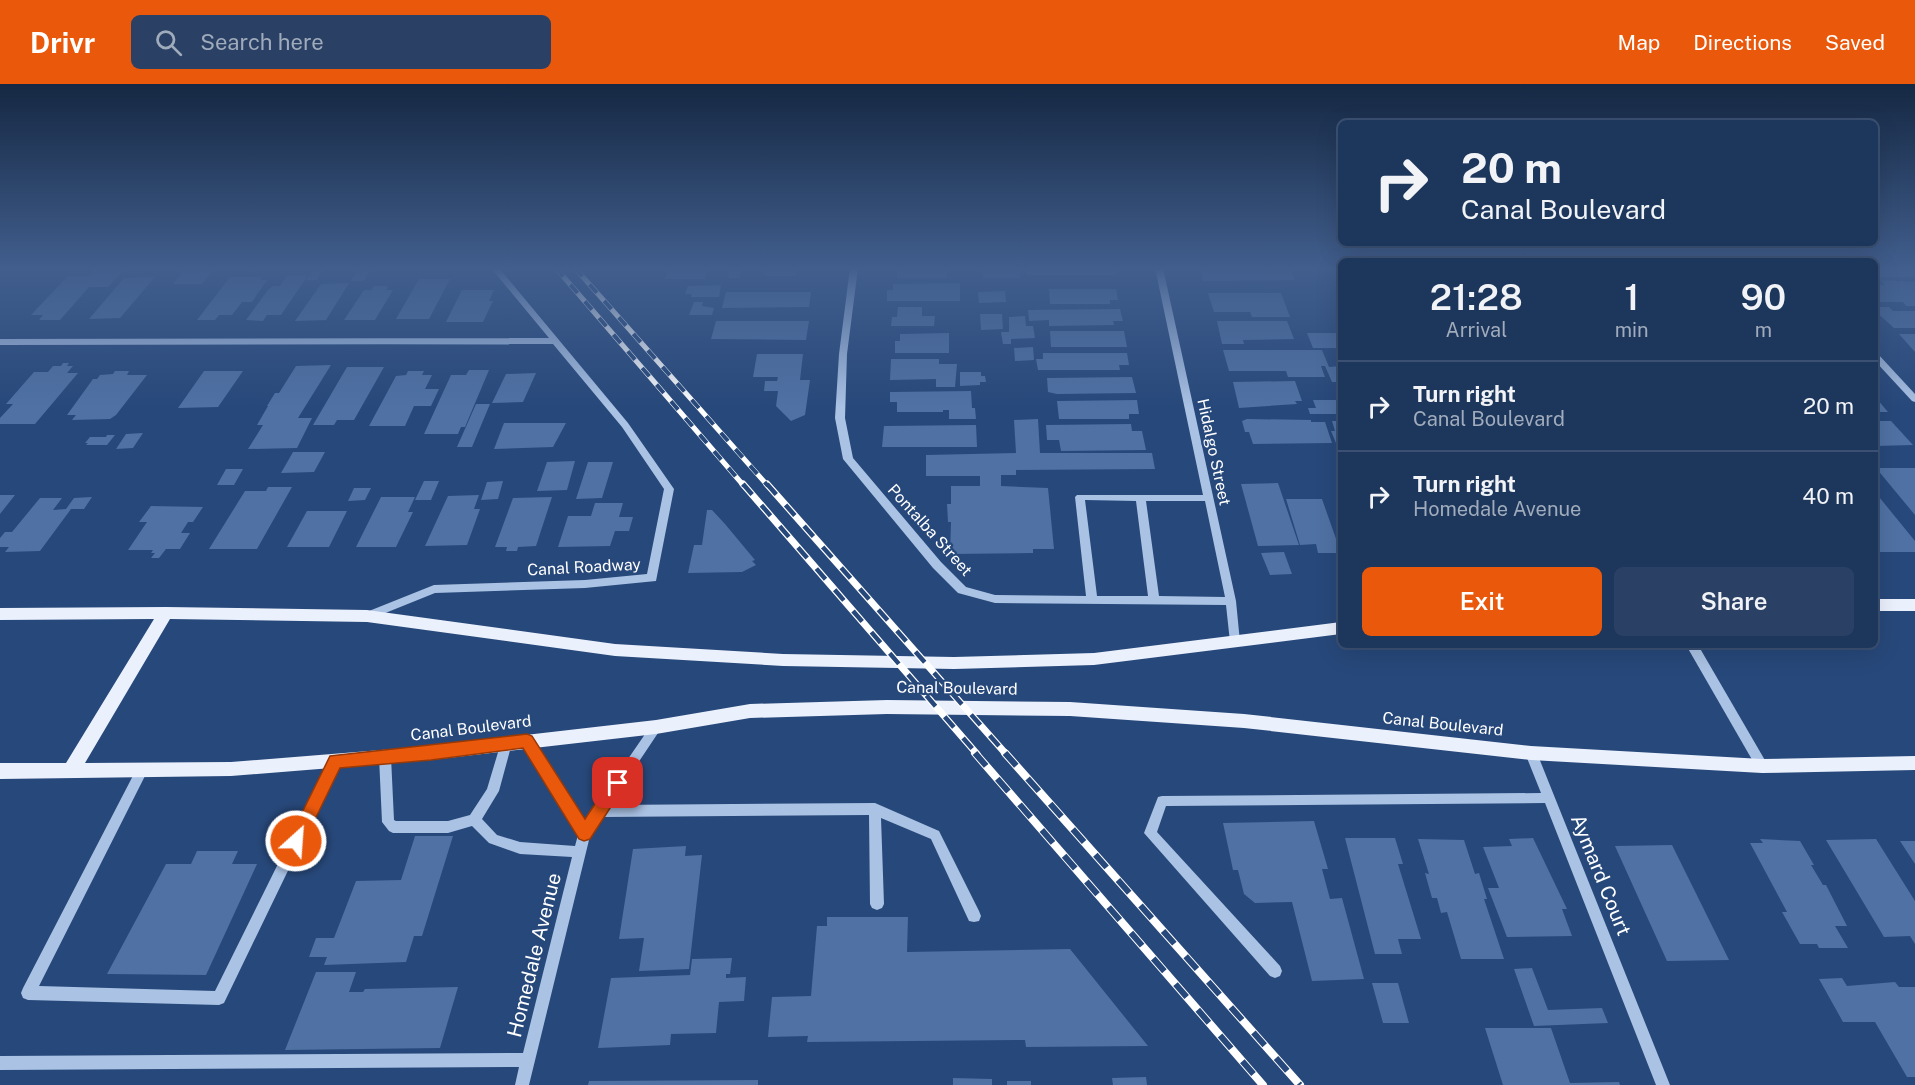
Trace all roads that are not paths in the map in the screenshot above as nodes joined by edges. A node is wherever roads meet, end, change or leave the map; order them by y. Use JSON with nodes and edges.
{"nodes":[{"id":1,"x":533,"y":315,"type":"edge"},
{"id":2,"x":848,"y":315,"type":"edge"},
{"id":3,"x":1169,"y":315,"type":"edge"},
{"id":4,"x":555,"y":341,"type":"junction"},
{"id":5,"x":0,"y":342,"type":"edge"},
{"id":6,"x":1878,"y":359,"type":"edge"},
{"id":7,"x":1915,"y":399,"type":"edge"},
{"id":8,"x":1141,"y":498,"type":"junction"},
{"id":9,"x":1209,"y":498,"type":"junction"},
{"id":10,"x":1092,"y":600,"type":"junction"},
{"id":11,"x":1154,"y":600,"type":"junction"},
{"id":12,"x":1231,"y":601,"type":"junction"},
{"id":13,"x":1878,"y":605,"type":"edge"},
{"id":14,"x":1915,"y":605,"type":"edge"},
{"id":15,"x":166,"y":613,"type":"junction"},
{"id":16,"x":0,"y":614,"type":"edge"},
{"id":17,"x":368,"y":616,"type":"junction"},
{"id":18,"x":1338,"y":628,"type":"edge"},
{"id":19,"x":1235,"y":642,"type":"junction"},
{"id":20,"x":1694,"y":648,"type":"edge"},
{"id":21,"x":656,"y":727,"type":"junction"},
{"id":22,"x":527,"y":741,"type":"junction"},
{"id":23,"x":506,"y":743,"type":"junction"},
{"id":24,"x":1531,"y":753,"type":"junction"},
{"id":25,"x":385,"y":757,"type":"junction"},
{"id":26,"x":335,"y":761,"type":"junction"},
{"id":27,"x":1915,"y":763,"type":"edge"},
{"id":28,"x":1762,"y":766,"type":"junction"},
{"id":29,"x":71,"y":770,"type":"junction"},
{"id":30,"x":142,"y":770,"type":"junction"},
{"id":31,"x":0,"y":771,"type":"edge"},
{"id":32,"x":1549,"y":798,"type":"junction"},
{"id":33,"x":875,"y":809,"type":"junction"},
{"id":34,"x":599,"y":811,"type":"junction"},
{"id":35,"x":474,"y":820,"type":"junction"},
{"id":36,"x":584,"y":834,"type":"junction"},
{"id":37,"x":579,"y":852,"type":"junction"},
{"id":38,"x":877,"y":904,"type":"dead end"},
{"id":39,"x":974,"y":916,"type":"dead end"},
{"id":40,"x":1275,"y":971,"type":"dead end"},
{"id":41,"x":528,"y":1060,"type":"junction"},
{"id":42,"x":0,"y":1063,"type":"edge"},
{"id":43,"x":522,"y":1085,"type":"edge"},
{"id":44,"x":1663,"y":1085,"type":"edge"}],
"edges":[{"from":1,"to":4,"type":"street","name":"Canal Roadway"},
{"from":2,"to":10,"type":"street","name":"Pontalba Street"},
{"from":3,"to":9,"type":"street","name":"Hidalgo Street"},
{"from":4,"to":5,"type":"street"},
{"from":4,"to":17,"type":"street","name":"Canal Roadway"},
{"from":6,"to":7,"type":"street"},
{"from":8,"to":9,"type":"street"},
{"from":8,"to":10,"type":"street"},
{"from":8,"to":11,"type":"street"},
{"from":9,"to":12,"type":"street","name":"Hidalgo Street"},
{"from":10,"to":11,"type":"street","name":"Pontalba Street"},
{"from":11,"to":12,"type":"street","name":"Pontalba Street"},
{"from":12,"to":19,"type":"street","name":"Hidalgo Street"},
{"from":13,"to":14,"type":"main road"},
{"from":15,"to":16,"type":"main road","name":"Canal Boulevard"},
{"from":15,"to":17,"type":"main road","name":"Canal Boulevard"},
{"from":15,"to":29,"type":"main road"},
{"from":17,"to":19,"type":"main road","name":"Canal Boulevard"},
{"from":18,"to":19,"type":"main road","name":"Canal Boulevard"},
{"from":20,"to":28,"type":"street"},
{"from":21,"to":22,"type":"main road","name":"Canal Boulevard"},
{"from":21,"to":24,"type":"main road","name":"Canal Boulevard"},
{"from":21,"to":34,"type":"street","name":"Homedale Avenue"},
{"from":22,"to":23,"type":"main road","name":"Canal Boulevard"},
{"from":22,"to":36,"type":"street"},
{"from":23,"to":25,"type":"main road","name":"Canal Boulevard"},
{"from":23,"to":35,"type":"street"},
{"from":24,"to":28,"type":"main road","name":"Canal Boulevard"},
{"from":24,"to":32,"type":"street","name":"Aymard Court"},
{"from":25,"to":26,"type":"main road","name":"Canal Boulevard"},
{"from":25,"to":35,"type":"street"},
{"from":26,"to":30,"type":"main road","name":"Canal Boulevard"},
{"from":26,"to":30,"type":"street"},
{"from":27,"to":28,"type":"main road","name":"Canal Boulevard"},
{"from":29,"to":30,"type":"main road","name":"Canal Boulevard"},
{"from":29,"to":31,"type":"main road","name":"Canal Boulevard"},
{"from":32,"to":40,"type":"street"},
{"from":32,"to":44,"type":"street","name":"Aymard Court"},
{"from":33,"to":34,"type":"street"},
{"from":33,"to":38,"type":"street"},
{"from":33,"to":39,"type":"street"},
{"from":34,"to":36,"type":"street","name":"Homedale Avenue"},
{"from":35,"to":37,"type":"street"},
{"from":36,"to":37,"type":"street","name":"Homedale Avenue"},
{"from":37,"to":41,"type":"street","name":"Homedale Avenue"},
{"from":41,"to":42,"type":"street"},
{"from":41,"to":43,"type":"street","name":"Homedale Avenue"}]}
